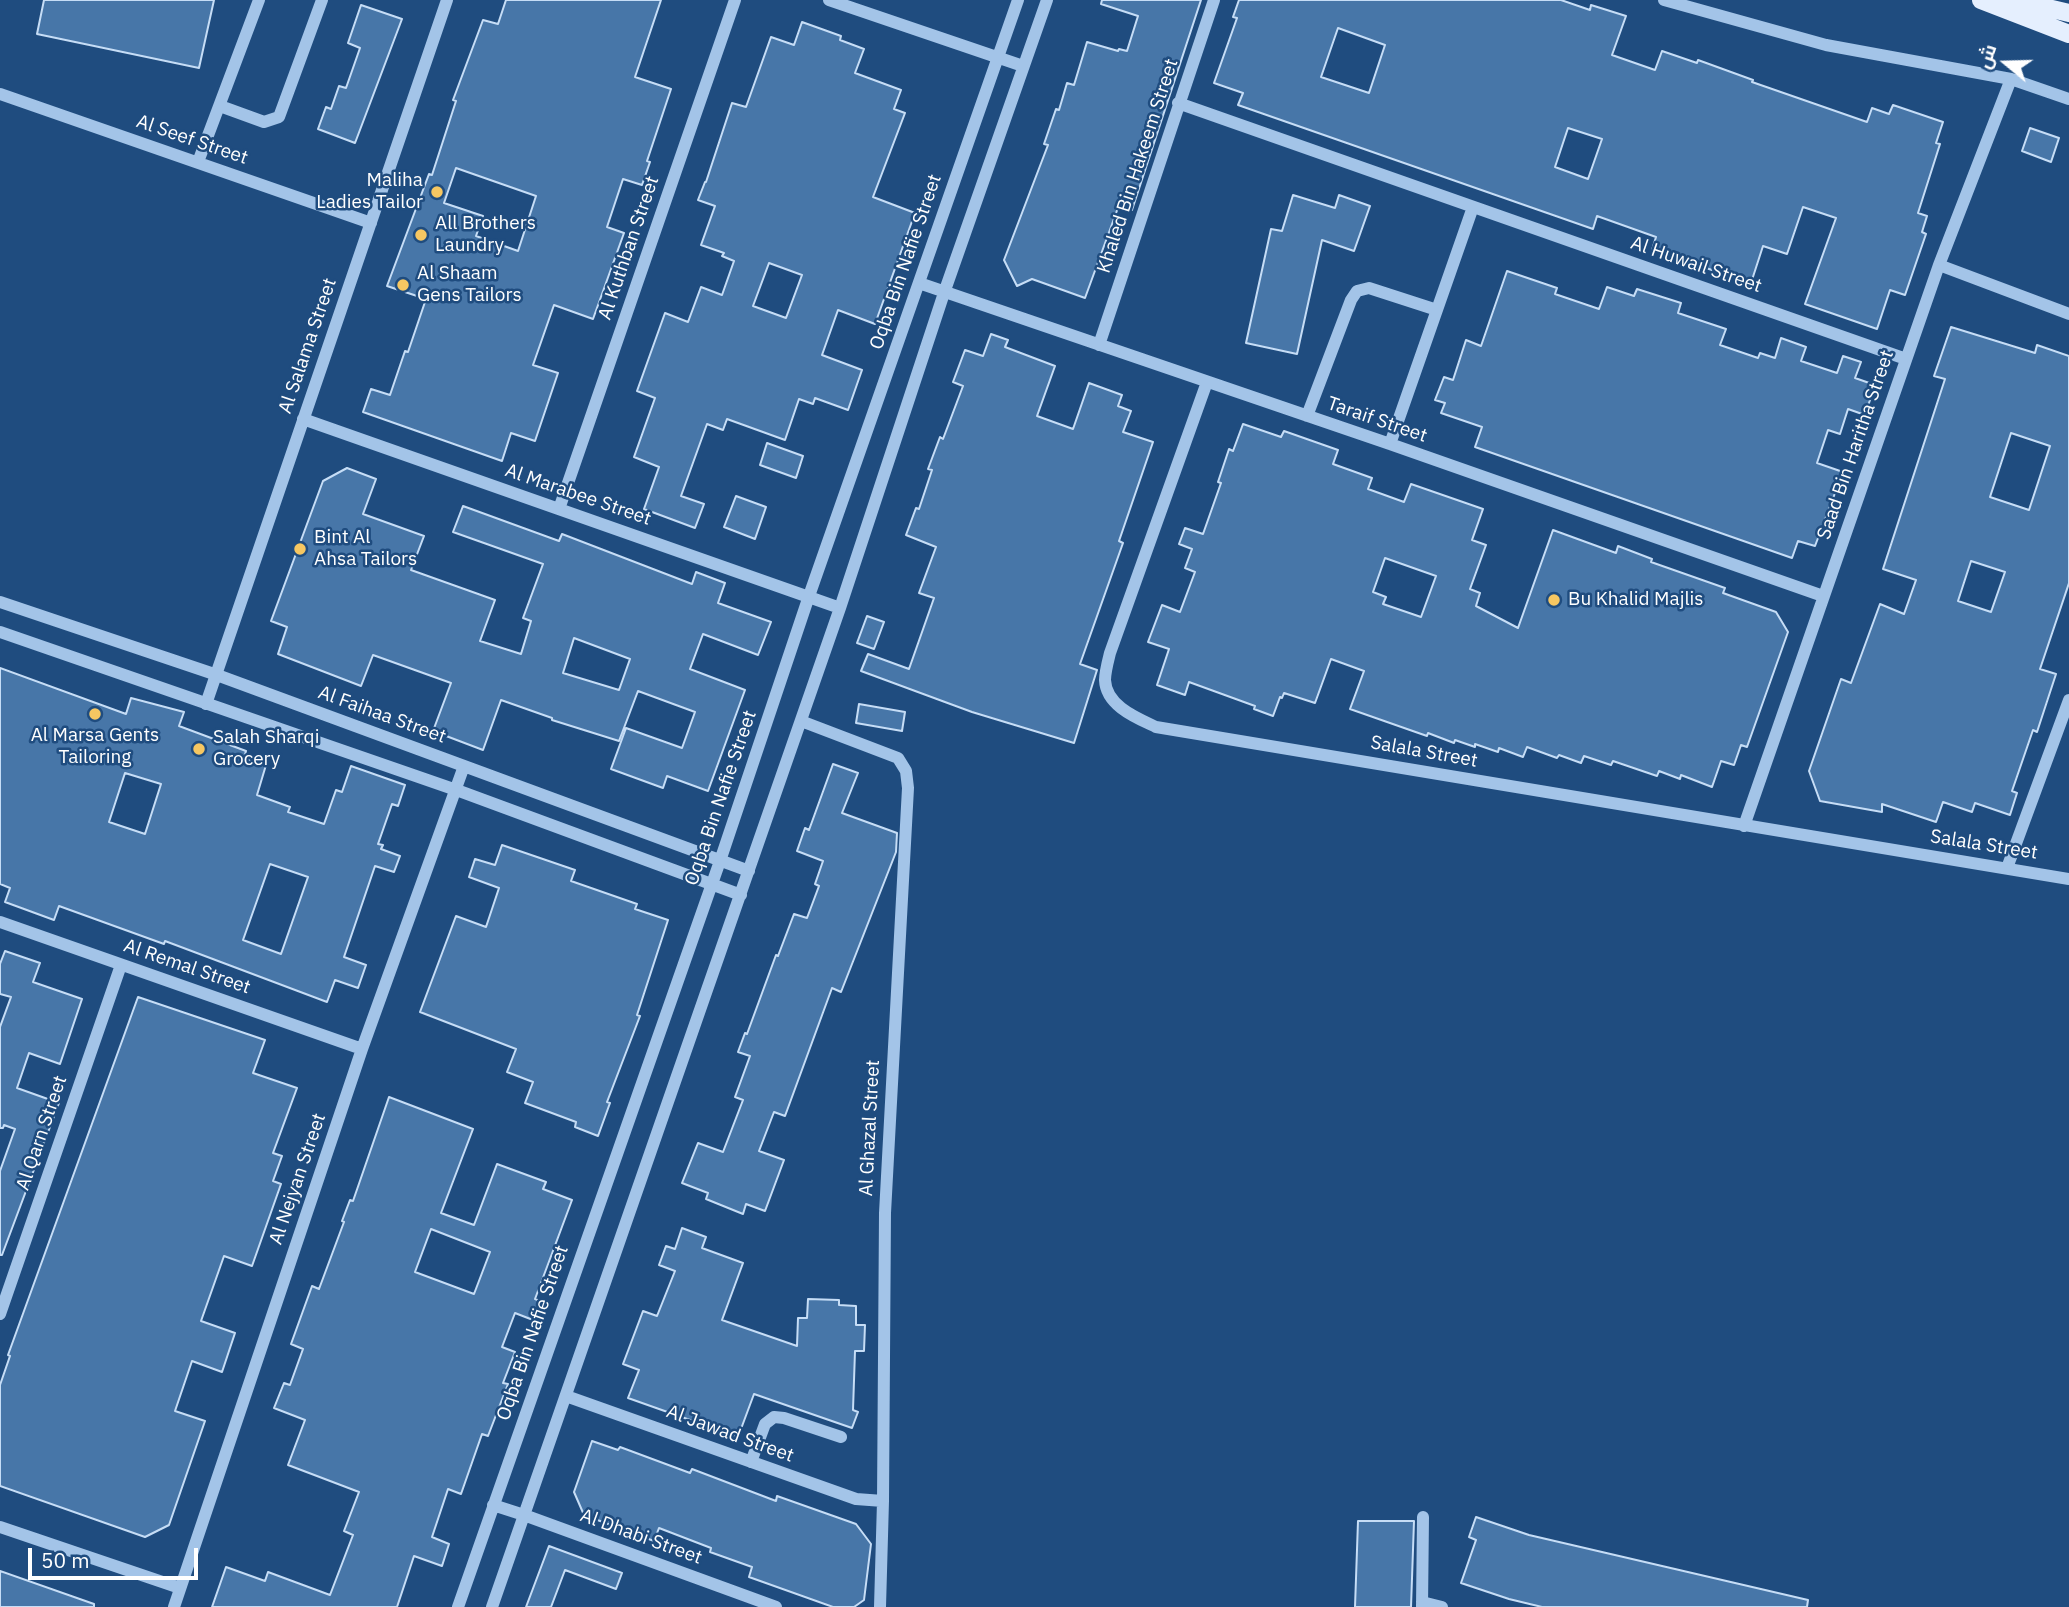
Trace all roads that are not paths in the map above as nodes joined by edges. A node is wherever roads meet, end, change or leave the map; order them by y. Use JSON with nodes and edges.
{"nodes":[{"id":1,"x":259,"y":0,"type":"edge"},
{"id":2,"x":322,"y":0,"type":"edge"},
{"id":3,"x":447,"y":0,"type":"edge"},
{"id":4,"x":735,"y":0,"type":"edge"},
{"id":5,"x":829,"y":0,"type":"edge"},
{"id":6,"x":1018,"y":0,"type":"edge"},
{"id":7,"x":1047,"y":0,"type":"edge"},
{"id":8,"x":1214,"y":0,"type":"edge"},
{"id":9,"x":1664,"y":0,"type":"edge"},
{"id":10,"x":1981,"y":0,"type":"edge"},
{"id":11,"x":2014,"y":0,"type":"edge"},
{"id":12,"x":2069,"y":13,"type":"edge"},
{"id":13,"x":2069,"y":34,"type":"edge"},
{"id":14,"x":997,"y":58,"type":"junction"},
{"id":15,"x":1023,"y":66,"type":"junction"},
{"id":16,"x":2011,"y":79,"type":"junction"},
{"id":17,"x":0,"y":94,"type":"edge"},
{"id":18,"x":2069,"y":99,"type":"edge"},
{"id":19,"x":1178,"y":103,"type":"junction"},
{"id":20,"x":220,"y":106,"type":"junction"},
{"id":21,"x":198,"y":162,"type":"junction"},
{"id":22,"x":1473,"y":206,"type":"junction"},
{"id":23,"x":371,"y":223,"type":"junction"},
{"id":24,"x":1939,"y":265,"type":"junction"},
{"id":25,"x":919,"y":283,"type":"junction"},
{"id":26,"x":944,"y":293,"type":"junction"},
{"id":27,"x":1437,"y":310,"type":"junction"},
{"id":28,"x":2069,"y":314,"type":"edge"},
{"id":29,"x":1099,"y":345,"type":"junction"},
{"id":30,"x":1906,"y":359,"type":"junction"},
{"id":31,"x":1207,"y":382,"type":"junction"},
{"id":32,"x":1307,"y":416,"type":"junction"},
{"id":33,"x":303,"y":419,"type":"junction"},
{"id":34,"x":1390,"y":444,"type":"junction"},
{"id":35,"x":559,"y":509,"type":"junction"},
{"id":36,"x":809,"y":596,"type":"junction"},
{"id":37,"x":1823,"y":596,"type":"junction"},
{"id":38,"x":0,"y":602,"type":"edge"},
{"id":39,"x":840,"y":608,"type":"junction"},
{"id":40,"x":0,"y":632,"type":"edge"},
{"id":41,"x":217,"y":675,"type":"junction"},
{"id":42,"x":2069,"y":699,"type":"edge"},
{"id":43,"x":206,"y":704,"type":"junction"},
{"id":44,"x":801,"y":721,"type":"junction"},
{"id":45,"x":464,"y":766,"type":"junction"},
{"id":46,"x":454,"y":789,"type":"junction"},
{"id":47,"x":1744,"y":826,"type":"junction"},
{"id":48,"x":720,"y":861,"type":"junction"},
{"id":49,"x":2007,"y":868,"type":"junction"},
{"id":50,"x":749,"y":871,"type":"junction"},
{"id":51,"x":2069,"y":878,"type":"edge"},
{"id":52,"x":712,"y":885,"type":"junction"},
{"id":53,"x":741,"y":895,"type":"junction"},
{"id":54,"x":0,"y":922,"type":"edge"},
{"id":55,"x":121,"y":965,"type":"junction"},
{"id":56,"x":362,"y":1049,"type":"junction"},
{"id":57,"x":0,"y":1314,"type":"edge"},
{"id":58,"x":566,"y":1396,"type":"junction"},
{"id":59,"x":841,"y":1437,"type":"dead end"},
{"id":60,"x":751,"y":1462,"type":"junction"},
{"id":61,"x":883,"y":1501,"type":"junction"},
{"id":62,"x":492,"y":1505,"type":"junction"},
{"id":63,"x":524,"y":1515,"type":"junction"},
{"id":64,"x":1423,"y":1517,"type":"dead end"},
{"id":65,"x":0,"y":1527,"type":"edge"},
{"id":66,"x":180,"y":1588,"type":"junction"},
{"id":67,"x":1422,"y":1604,"type":"edge"},
{"id":68,"x":174,"y":1607,"type":"edge"},
{"id":69,"x":458,"y":1607,"type":"edge"},
{"id":70,"x":492,"y":1607,"type":"edge"},
{"id":71,"x":776,"y":1607,"type":"edge"},
{"id":72,"x":880,"y":1607,"type":"edge"},
{"id":73,"x":1442,"y":1607,"type":"edge"}],
"edges":[{"from":1,"to":20,"type":"street"},
{"from":2,"to":20,"type":"street"},
{"from":3,"to":23,"type":"street","name":"Al Salama Street"},
{"from":4,"to":35,"type":"street","name":"Al Kuthban Street"},
{"from":5,"to":14,"type":"street"},
{"from":6,"to":14,"type":"street","name":"Oqba Bin Nafie Street"},
{"from":7,"to":15,"type":"street"},
{"from":8,"to":19,"type":"street","name":"Khaled Bin Hakeem Street"},
{"from":9,"to":16,"type":"street"},
{"from":10,"to":13,"type":"main road"},
{"from":11,"to":12,"type":"main road"},
{"from":14,"to":15,"type":"street"},
{"from":14,"to":25,"type":"street","name":"Oqba Bin Nafie Street"},
{"from":15,"to":26,"type":"street"},
{"from":16,"to":18,"type":"street"},
{"from":16,"to":24,"type":"street","name":"Saad Bin Haritha Street"},
{"from":17,"to":21,"type":"street","name":"Al Seef Street"},
{"from":19,"to":22,"type":"street","name":"Al Huwail Street"},
{"from":19,"to":29,"type":"street","name":"Khaled Bin Hakeem Street"},
{"from":20,"to":21,"type":"street"},
{"from":21,"to":23,"type":"street","name":"Al Seef Street"},
{"from":22,"to":27,"type":"street"},
{"from":22,"to":30,"type":"street","name":"Al Huwail Street"},
{"from":23,"to":33,"type":"street","name":"Al Salama Street"},
{"from":24,"to":28,"type":"street"},
{"from":24,"to":30,"type":"street","name":"Saad Bin Haritha Street"},
{"from":25,"to":26,"type":"street","name":"Taraif Street"},
{"from":25,"to":36,"type":"street","name":"Oqba Bin Nafie Street"},
{"from":26,"to":29,"type":"street","name":"Taraif Street"},
{"from":26,"to":39,"type":"street"},
{"from":27,"to":32,"type":"street"},
{"from":27,"to":34,"type":"street"},
{"from":29,"to":31,"type":"street","name":"Taraif Street"},
{"from":30,"to":37,"type":"street","name":"Saad Bin Haritha Street"},
{"from":31,"to":32,"type":"street","name":"Taraif Street"},
{"from":31,"to":47,"type":"street","name":"Salala Street"},
{"from":32,"to":34,"type":"street","name":"Taraif Street"},
{"from":33,"to":35,"type":"street","name":"Al Marabee Street"},
{"from":33,"to":41,"type":"street","name":"Al Salama Street"},
{"from":34,"to":37,"type":"street","name":"Taraif Street"},
{"from":35,"to":36,"type":"street","name":"Al Marabee Street"},
{"from":36,"to":39,"type":"street","name":"Al Marabee Street"},
{"from":36,"to":48,"type":"street","name":"Oqba Bin Nafie Street"},
{"from":37,"to":47,"type":"street","name":"Saad Bin Haritha Street"},
{"from":38,"to":41,"type":"street","name":"Al Faihaa Street"},
{"from":39,"to":44,"type":"street"},
{"from":40,"to":43,"type":"street"},
{"from":41,"to":43,"type":"street","name":"Al Salama Street"},
{"from":41,"to":45,"type":"street","name":"Al Faihaa Street"},
{"from":42,"to":49,"type":"street"},
{"from":43,"to":46,"type":"street"},
{"from":44,"to":50,"type":"street"},
{"from":44,"to":61,"type":"street","name":"Al Ghazal Street"},
{"from":45,"to":46,"type":"street","name":"Al Nejyan Street"},
{"from":45,"to":48,"type":"street","name":"Al Faihaa Street"},
{"from":46,"to":52,"type":"street"},
{"from":46,"to":56,"type":"street","name":"Al Nejyan Street"},
{"from":47,"to":49,"type":"street","name":"Salala Street"},
{"from":48,"to":50,"type":"street","name":"Al Faihaa Street"},
{"from":48,"to":52,"type":"street","name":"Oqba Bin Nafie Street"},
{"from":49,"to":51,"type":"street","name":"Salala Street"},
{"from":50,"to":53,"type":"street"},
{"from":52,"to":53,"type":"street"},
{"from":52,"to":62,"type":"street","name":"Oqba Bin Nafie Street"},
{"from":53,"to":58,"type":"street"},
{"from":54,"to":55,"type":"street","name":"Al Remal Street"},
{"from":55,"to":56,"type":"street","name":"Al Remal Street"},
{"from":55,"to":57,"type":"street","name":"Al Qarn Street"},
{"from":56,"to":66,"type":"street","name":"Al Nejyan Street"},
{"from":58,"to":60,"type":"street","name":"Al Jawad Street"},
{"from":58,"to":63,"type":"street"},
{"from":59,"to":60,"type":"street"},
{"from":60,"to":61,"type":"street","name":"Al Jawad Street"},
{"from":61,"to":72,"type":"street","name":"Al Ghazal Street"},
{"from":62,"to":63,"type":"street","name":"Al Dhabi Street"},
{"from":62,"to":69,"type":"street","name":"Oqba Bin Nafie Street"},
{"from":63,"to":70,"type":"street"},
{"from":63,"to":71,"type":"street","name":"Al Dhabi Street"},
{"from":64,"to":67,"type":"street"},
{"from":65,"to":66,"type":"street"},
{"from":66,"to":68,"type":"street","name":"Al Nejyan Street"},
{"from":67,"to":73,"type":"street"}]}
